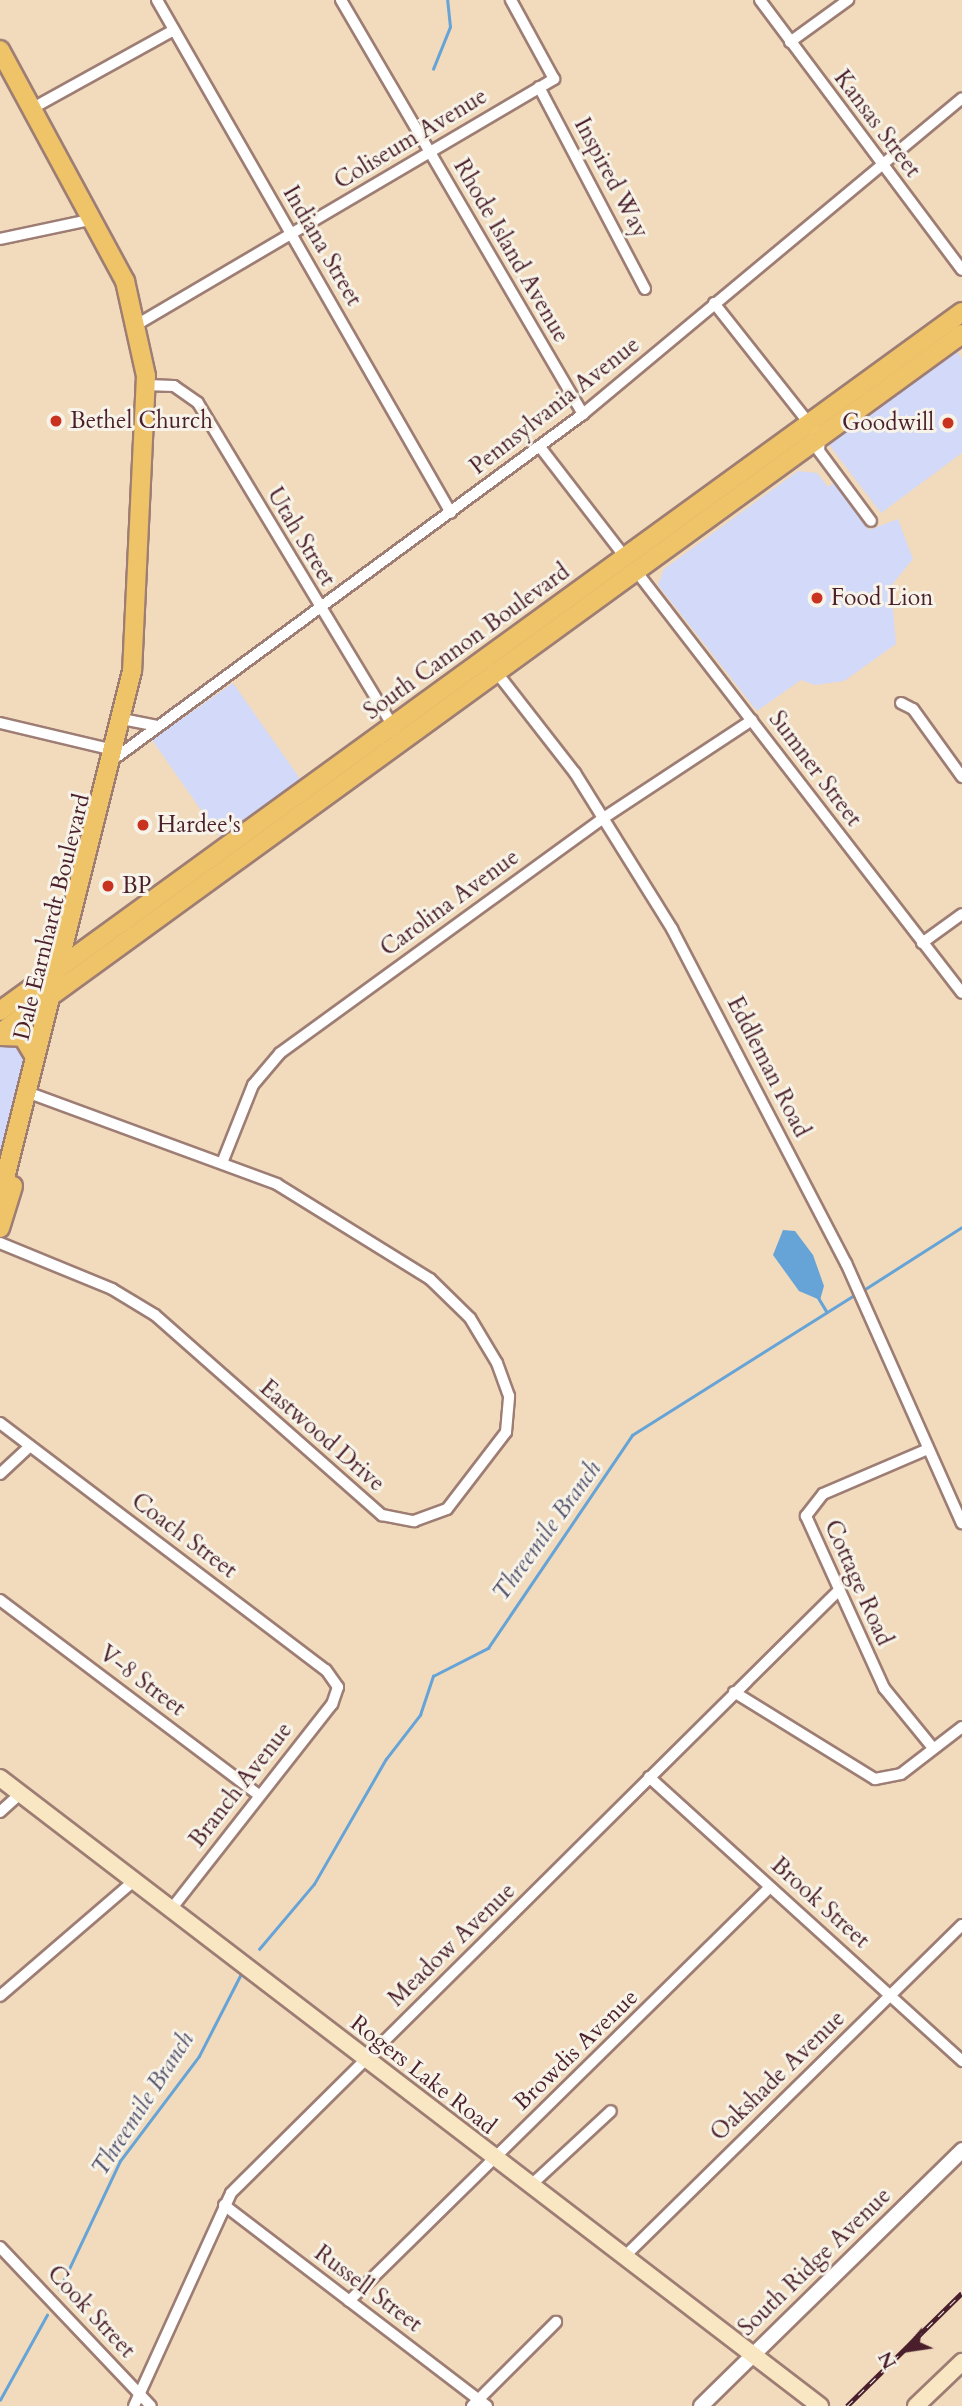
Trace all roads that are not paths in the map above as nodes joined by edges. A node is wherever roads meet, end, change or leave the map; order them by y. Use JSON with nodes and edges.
{"nodes":[{"id":1,"x":157,"y":0,"type":"edge"},
{"id":2,"x":341,"y":0,"type":"edge"},
{"id":3,"x":511,"y":0,"type":"edge"},
{"id":4,"x":760,"y":0,"type":"edge"},
{"id":5,"x":848,"y":0,"type":"edge"},
{"id":6,"x":174,"y":30,"type":"junction"},
{"id":7,"x":790,"y":42,"type":"junction"},
{"id":8,"x":0,"y":51,"type":"edge"},
{"id":9,"x":539,"y":88,"type":"junction"},
{"id":10,"x":962,"y":98,"type":"edge"},
{"id":11,"x":33,"y":108,"type":"junction"},
{"id":12,"x":429,"y":152,"type":"junction"},
{"id":13,"x":878,"y":162,"type":"junction"},
{"id":14,"x":94,"y":219,"type":"junction"},
{"id":15,"x":292,"y":235,"type":"junction"},
{"id":16,"x":0,"y":239,"type":"edge"},
{"id":17,"x":962,"y":271,"type":"edge"},
{"id":18,"x":645,"y":289,"type":"dead end"},
{"id":19,"x":714,"y":303,"type":"junction"},
{"id":20,"x":962,"y":312,"type":"edge"},
{"id":21,"x":138,"y":324,"type":"junction"},
{"id":22,"x":962,"y":334,"type":"edge"},
{"id":23,"x":146,"y":385,"type":"junction"},
{"id":24,"x":583,"y":414,"type":"junction"},
{"id":25,"x":815,"y":430,"type":"junction"},
{"id":26,"x":540,"y":447,"type":"junction"},
{"id":27,"x":451,"y":513,"type":"junction"},
{"id":28,"x":871,"y":521,"type":"dead end"},
{"id":29,"x":631,"y":564,"type":"junction"},
{"id":30,"x":320,"y":609,"type":"junction"},
{"id":31,"x":491,"y":665,"type":"junction"},
{"id":32,"x":126,"y":700,"type":"junction"},
{"id":33,"x":901,"y":703,"type":"dead end"},
{"id":34,"x":127,"y":720,"type":"junction"},
{"id":35,"x":752,"y":720,"type":"junction"},
{"id":36,"x":0,"y":723,"type":"edge"},
{"id":37,"x":158,"y":726,"type":"junction"},
{"id":38,"x":398,"y":733,"type":"junction"},
{"id":39,"x":114,"y":752,"type":"junction"},
{"id":40,"x":962,"y":777,"type":"edge"},
{"id":41,"x":605,"y":817,"type":"junction"},
{"id":42,"x":962,"y":914,"type":"edge"},
{"id":43,"x":922,"y":943,"type":"junction"},
{"id":44,"x":56,"y":982,"type":"junction"},
{"id":45,"x":962,"y":993,"type":"edge"},
{"id":46,"x":0,"y":1011,"type":"edge"},
{"id":47,"x":0,"y":1034,"type":"edge"},
{"id":48,"x":34,"y":1055,"type":"junction"},
{"id":49,"x":35,"y":1095,"type":"junction"},
{"id":50,"x":222,"y":1163,"type":"junction"},
{"id":51,"x":0,"y":1198,"type":"edge"},
{"id":52,"x":0,"y":1228,"type":"edge"},
{"id":53,"x":0,"y":1243,"type":"edge"},
{"id":54,"x":0,"y":1423,"type":"edge"},
{"id":55,"x":30,"y":1446,"type":"junction"},
{"id":56,"x":928,"y":1449,"type":"junction"},
{"id":57,"x":0,"y":1474,"type":"edge"},
{"id":58,"x":962,"y":1524,"type":"edge"},
{"id":59,"x":838,"y":1591,"type":"junction"},
{"id":60,"x":0,"y":1600,"type":"edge"},
{"id":61,"x":338,"y":1687,"type":"joint"},
{"id":62,"x":734,"y":1692,"type":"junction"},
{"id":63,"x":962,"y":1727,"type":"edge"},
{"id":64,"x":933,"y":1748,"type":"junction"},
{"id":65,"x":649,"y":1777,"type":"junction"},
{"id":66,"x":0,"y":1778,"type":"edge"},
{"id":67,"x":21,"y":1793,"type":"junction"},
{"id":68,"x":259,"y":1796,"type":"junction"},
{"id":69,"x":0,"y":1812,"type":"edge"},
{"id":70,"x":135,"y":1880,"type":"junction"},
{"id":71,"x":770,"y":1887,"type":"junction"},
{"id":72,"x":172,"y":1908,"type":"junction"},
{"id":73,"x":962,"y":1925,"type":"edge"},
{"id":74,"x":0,"y":1996,"type":"edge"},
{"id":75,"x":890,"y":1996,"type":"junction"},
{"id":76,"x":367,"y":2059,"type":"junction"},
{"id":77,"x":962,"y":2061,"type":"edge"},
{"id":78,"x":611,"y":2111,"type":"dead end"},
{"id":79,"x":962,"y":2150,"type":"edge"},
{"id":80,"x":494,"y":2159,"type":"junction"},
{"id":81,"x":530,"y":2186,"type":"junction"},
{"id":82,"x":224,"y":2205,"type":"junction"},
{"id":83,"x":0,"y":2247,"type":"edge"},
{"id":84,"x":623,"y":2258,"type":"junction"},
{"id":85,"x":349,"y":2301,"type":"junction"},
{"id":86,"x":556,"y":2322,"type":"dead end"},
{"id":87,"x":752,"y":2356,"type":"junction"},
{"id":88,"x":962,"y":2362,"type":"edge"},
{"id":89,"x":140,"y":2395,"type":"junction"},
{"id":90,"x":479,"y":2404,"type":"edge"},
{"id":91,"x":134,"y":2406,"type":"edge"},
{"id":92,"x":151,"y":2406,"type":"edge"},
{"id":93,"x":701,"y":2406,"type":"edge"},
{"id":94,"x":820,"y":2406,"type":"edge"},
{"id":95,"x":916,"y":2406,"type":"edge"}],
"edges":[{"from":1,"to":6,"type":"street","name":"Indiana Street"},
{"from":2,"to":12,"type":"street","name":"Rhode Island Avenue"},
{"from":3,"to":9,"type":"street"},
{"from":4,"to":7,"type":"street","name":"Kansas Street"},
{"from":5,"to":7,"type":"street"},
{"from":6,"to":11,"type":"street"},
{"from":6,"to":15,"type":"street","name":"Indiana Street"},
{"from":7,"to":13,"type":"street","name":"Kansas Street"},
{"from":8,"to":11,"type":"main road","name":"Dale Earnhardt Boulevard"},
{"from":9,"to":12,"type":"street","name":"Coliseum Avenue"},
{"from":9,"to":18,"type":"street","name":"Inspired Way"},
{"from":10,"to":13,"type":"street","name":"Pennsylvania Avenue"},
{"from":11,"to":14,"type":"main road","name":"Dale Earnhardt Boulevard"},
{"from":12,"to":15,"type":"street","name":"Coliseum Avenue"},
{"from":12,"to":24,"type":"street","name":"Rhode Island Avenue"},
{"from":13,"to":17,"type":"street","name":"Kansas Street"},
{"from":13,"to":19,"type":"street","name":"Pennsylvania Avenue"},
{"from":14,"to":16,"type":"street"},
{"from":14,"to":21,"type":"main road","name":"Dale Earnhardt Boulevard"},
{"from":15,"to":21,"type":"street","name":"Coliseum Avenue"},
{"from":15,"to":27,"type":"street","name":"Indiana Street"},
{"from":19,"to":24,"type":"street","name":"Pennsylvania Avenue"},
{"from":19,"to":25,"type":"street"},
{"from":20,"to":25,"type":"main road","name":"South Cannon Boulevard"},
{"from":21,"to":23,"type":"main road","name":"Dale Earnhardt Boulevard"},
{"from":22,"to":25,"type":"main road","name":"South Cannon Boulevard"},
{"from":23,"to":30,"type":"street","name":"Utah Street"},
{"from":23,"to":32,"type":"main road","name":"Dale Earnhardt Boulevard"},
{"from":24,"to":26,"type":"street","name":"Pennsylvania Avenue"},
{"from":25,"to":28,"type":"street"},
{"from":25,"to":29,"type":"main road","name":"South Cannon Boulevard"},
{"from":26,"to":27,"type":"street","name":"Pennsylvania Avenue"},
{"from":26,"to":29,"type":"street","name":"Sumner Street"},
{"from":27,"to":30,"type":"street","name":"Pennsylvania Avenue"},
{"from":29,"to":31,"type":"main road","name":"South Cannon Boulevard"},
{"from":29,"to":35,"type":"street","name":"Sumner Street"},
{"from":30,"to":37,"type":"street","name":"Pennsylvania Avenue"},
{"from":30,"to":38,"type":"street","name":"Utah Street"},
{"from":31,"to":38,"type":"main road","name":"South Cannon Boulevard"},
{"from":31,"to":41,"type":"street","name":"Eddleman Road"},
{"from":32,"to":34,"type":"main road","name":"Dale Earnhardt Boulevard"},
{"from":32,"to":39,"type":"main road","name":"Dale Earnhardt Boulevard"},
{"from":33,"to":40,"type":"street"},
{"from":34,"to":37,"type":"street"},
{"from":34,"to":39,"type":"main road","name":"Dale Earnhardt Boulevard"},
{"from":35,"to":41,"type":"street","name":"Carolina Avenue"},
{"from":35,"to":43,"type":"street","name":"Sumner Street"},
{"from":36,"to":39,"type":"street"},
{"from":37,"to":39,"type":"street","name":"Pennsylvania Avenue"},
{"from":38,"to":44,"type":"main road","name":"South Cannon Boulevard"},
{"from":38,"to":44,"type":"main road","name":"South Cannon Boulevard"},
{"from":39,"to":44,"type":"main road","name":"Dale Earnhardt Boulevard"},
{"from":41,"to":50,"type":"street","name":"Carolina Avenue"},
{"from":41,"to":56,"type":"street","name":"Eddleman Road"},
{"from":42,"to":43,"type":"street"},
{"from":43,"to":45,"type":"street","name":"Sumner Street"},
{"from":44,"to":46,"type":"main road","name":"South Cannon Boulevard"},
{"from":44,"to":47,"type":"main road","name":"South Cannon Boulevard"},
{"from":44,"to":48,"type":"main road","name":"Dale Earnhardt Boulevard"},
{"from":44,"to":49,"type":"main road","name":"Dale Earnhardt Boulevard"},
{"from":47,"to":48,"type":"main road"},
{"from":48,"to":51,"type":"main road","name":"Dale Earnhardt Boulevard"},
{"from":49,"to":50,"type":"street","name":"Eastwood Drive"},
{"from":49,"to":52,"type":"main road","name":"Dale Earnhardt Boulevard"},
{"from":50,"to":53,"type":"street","name":"Eastwood Drive"},
{"from":54,"to":55,"type":"street","name":"Coach Street"},
{"from":55,"to":57,"type":"street"},
{"from":55,"to":61,"type":"street","name":"Coach Street"},
{"from":56,"to":58,"type":"street","name":"Eddleman Road"},
{"from":56,"to":59,"type":"street","name":"Cottage Road"},
{"from":59,"to":62,"type":"street","name":"Meadow Avenue"},
{"from":59,"to":64,"type":"street","name":"Cottage Road"},
{"from":60,"to":68,"type":"street","name":"V-8 Street"},
{"from":61,"to":68,"type":"street","name":"Branch Avenue"},
{"from":62,"to":64,"type":"street"},
{"from":62,"to":65,"type":"street","name":"Meadow Avenue"},
{"from":63,"to":64,"type":"street"},
{"from":65,"to":71,"type":"street","name":"Brook Street"},
{"from":65,"to":76,"type":"street","name":"Meadow Avenue"},
{"from":66,"to":67,"type":"main road","name":"Rogers Lake Road"},
{"from":67,"to":69,"type":"street"},
{"from":67,"to":70,"type":"main road","name":"Rogers Lake Road"},
{"from":68,"to":72,"type":"street","name":"Branch Avenue"},
{"from":70,"to":72,"type":"main road","name":"Rogers Lake Road"},
{"from":70,"to":74,"type":"street"},
{"from":71,"to":75,"type":"street","name":"Brook Street"},
{"from":71,"to":80,"type":"street","name":"Browdis Avenue"},
{"from":72,"to":76,"type":"main road","name":"Rogers Lake Road"},
{"from":73,"to":75,"type":"street","name":"Oakshade Avenue"},
{"from":75,"to":77,"type":"street","name":"Brook Street"},
{"from":75,"to":84,"type":"street","name":"Oakshade Avenue"},
{"from":76,"to":80,"type":"main road","name":"Rogers Lake Road"},
{"from":76,"to":82,"type":"street","name":"Meadow Avenue"},
{"from":78,"to":81,"type":"street"},
{"from":79,"to":87,"type":"street","name":"South Ridge Avenue"},
{"from":80,"to":81,"type":"main road","name":"Rogers Lake Road"},
{"from":80,"to":85,"type":"street","name":"Browdis Avenue"},
{"from":81,"to":84,"type":"main road","name":"Rogers Lake Road"},
{"from":82,"to":85,"type":"street","name":"Russell Street"},
{"from":82,"to":89,"type":"street","name":"Meadow Avenue"},
{"from":83,"to":89,"type":"street","name":"Cook Street"},
{"from":84,"to":87,"type":"main road","name":"Rogers Lake Road"},
{"from":85,"to":90,"type":"street","name":"Russell Street"},
{"from":86,"to":90,"type":"street"},
{"from":87,"to":93,"type":"street","name":"South Ridge Avenue"},
{"from":87,"to":94,"type":"main road","name":"Rogers Lake Road"},
{"from":88,"to":95,"type":"main road"},
{"from":89,"to":91,"type":"street","name":"Meadow Avenue"},
{"from":89,"to":92,"type":"street","name":"Cook Street"}]}
